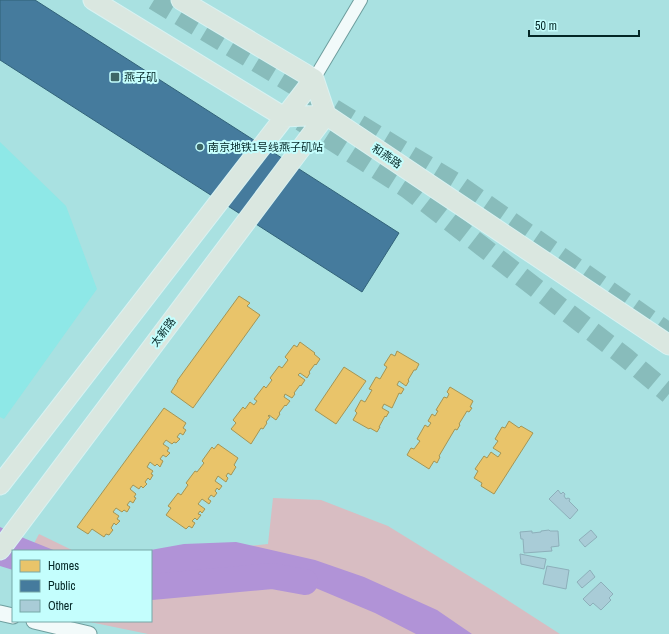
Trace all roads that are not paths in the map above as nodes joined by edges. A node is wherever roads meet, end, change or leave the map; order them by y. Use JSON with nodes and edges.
{"nodes":[{"id":1,"x":93,"y":0,"type":"edge"},
{"id":2,"x":180,"y":0,"type":"edge"},
{"id":3,"x":361,"y":0,"type":"edge"},
{"id":4,"x":314,"y":79,"type":"junction"},
{"id":5,"x":326,"y":115,"type":"junction"},
{"id":6,"x":284,"y":117,"type":"junction"},
{"id":7,"x":668,"y":342,"type":"edge"},
{"id":8,"x":0,"y":485,"type":"edge"},
{"id":9,"x":0,"y":550,"type":"edge"},
{"id":10,"x":0,"y":613,"type":"edge"},
{"id":11,"x":12,"y":616,"type":"edge"},
{"id":12,"x":38,"y":622,"type":"edge"},
{"id":13,"x":89,"y":634,"type":"edge"}],
"edges":[{"from":1,"to":6,"type":"main road"},
{"from":2,"to":4,"type":"main road"},
{"from":3,"to":4,"type":"street"},
{"from":4,"to":5,"type":"main road"},
{"from":4,"to":6,"type":"main road"},
{"from":5,"to":6,"type":"main road"},
{"from":5,"to":7,"type":"main road","name":"和燕路"},
{"from":5,"to":9,"type":"main road","name":"太新路"},
{"from":6,"to":8,"type":"main road"},
{"from":10,"to":11,"type":"street"},
{"from":12,"to":13,"type":"street"}]}
